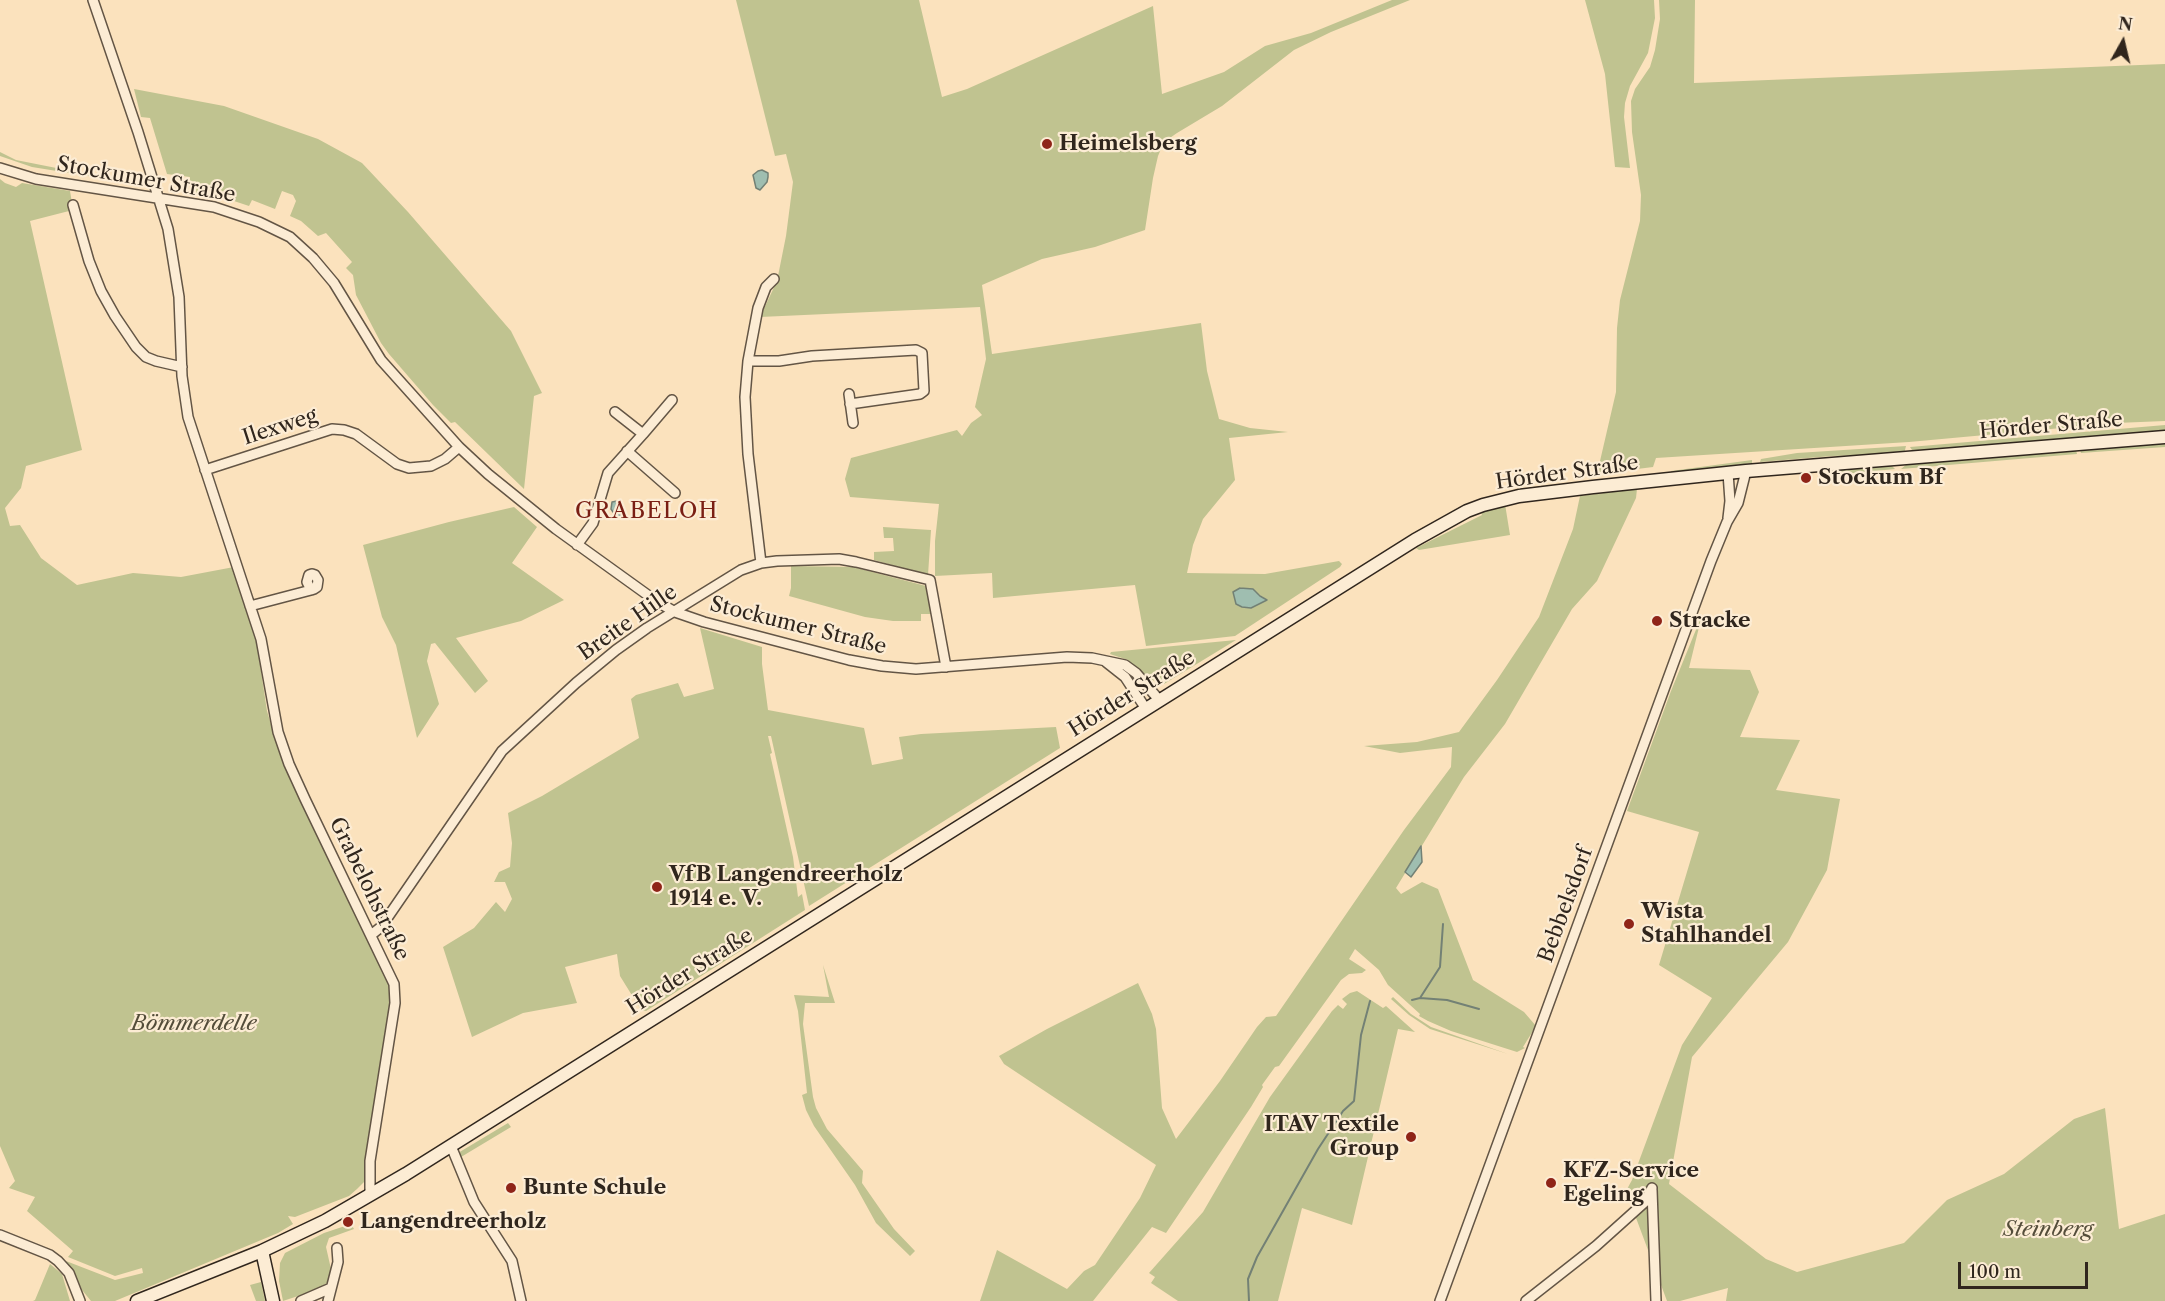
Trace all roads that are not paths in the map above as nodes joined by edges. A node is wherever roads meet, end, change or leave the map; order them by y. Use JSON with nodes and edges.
{"nodes":[{"id":1,"x":93,"y":0,"type":"edge"},
{"id":2,"x":0,"y":168,"type":"edge"},
{"id":3,"x":159,"y":198,"type":"junction"},
{"id":4,"x":73,"y":205,"type":"dead end"},
{"id":5,"x":774,"y":279,"type":"dead end"},
{"id":6,"x":748,"y":361,"type":"junction"},
{"id":7,"x":182,"y":367,"type":"junction"},
{"id":8,"x":849,"y":394,"type":"dead end"},
{"id":9,"x":672,"y":400,"type":"dead end"},
{"id":10,"x":850,"y":404,"type":"junction"},
{"id":11,"x":615,"y":412,"type":"dead end"},
{"id":12,"x":853,"y":423,"type":"dead end"},
{"id":13,"x":643,"y":434,"type":"junction"},
{"id":14,"x":2165,"y":437,"type":"edge"},
{"id":15,"x":459,"y":447,"type":"junction"},
{"id":16,"x":627,"y":451,"type":"junction"},
{"id":17,"x":205,"y":470,"type":"junction"},
{"id":18,"x":1746,"y":471,"type":"junction"},
{"id":19,"x":1728,"y":473,"type":"junction"},
{"id":20,"x":675,"y":493,"type":"dead end"},
{"id":21,"x":1727,"y":522,"type":"junction"},
{"id":22,"x":577,"y":545,"type":"junction"},
{"id":23,"x":761,"y":563,"type":"junction"},
{"id":24,"x":311,"y":591,"type":"dead end"},
{"id":25,"x":250,"y":606,"type":"junction"},
{"id":26,"x":675,"y":612,"type":"junction"},
{"id":27,"x":1104,"y":660,"type":"junction"},
{"id":28,"x":946,"y":667,"type":"junction"},
{"id":29,"x":1160,"y":701,"type":"junction"},
{"id":30,"x":1146,"y":709,"type":"junction"},
{"id":31,"x":371,"y":935,"type":"junction"},
{"id":32,"x":451,"y":1146,"type":"junction"},
{"id":33,"x":370,"y":1195,"type":"junction"},
{"id":34,"x":0,"y":1234,"type":"edge"},
{"id":35,"x":337,"y":1248,"type":"dead end"},
{"id":36,"x":262,"y":1251,"type":"junction"},
{"id":37,"x":331,"y":1288,"type":"junction"},
{"id":38,"x":80,"y":1301,"type":"edge"},
{"id":39,"x":137,"y":1301,"type":"edge"},
{"id":40,"x":273,"y":1301,"type":"edge"},
{"id":41,"x":301,"y":1301,"type":"edge"},
{"id":42,"x":328,"y":1301,"type":"edge"},
{"id":43,"x":521,"y":1301,"type":"edge"},
{"id":44,"x":1440,"y":1301,"type":"edge"},
{"id":45,"x":1526,"y":1301,"type":"edge"},
{"id":46,"x":1656,"y":1301,"type":"edge"}],
"edges":[{"from":1,"to":3,"type":"street","name":"Grabelohstraße"},
{"from":2,"to":3,"type":"street","name":"Stockumer Straße"},
{"from":3,"to":7,"type":"street","name":"Grabelohstraße"},
{"from":3,"to":15,"type":"street","name":"Stockumer Straße"},
{"from":4,"to":7,"type":"street"},
{"from":5,"to":6,"type":"street"},
{"from":6,"to":10,"type":"street"},
{"from":6,"to":23,"type":"street"},
{"from":7,"to":17,"type":"street","name":"Grabelohstraße"},
{"from":8,"to":10,"type":"street"},
{"from":9,"to":13,"type":"street"},
{"from":10,"to":12,"type":"street"},
{"from":11,"to":13,"type":"street"},
{"from":13,"to":16,"type":"street"},
{"from":14,"to":18,"type":"main road","name":"Hörder Straße"},
{"from":15,"to":17,"type":"street","name":"Ilexweg"},
{"from":15,"to":22,"type":"street","name":"Stockumer Straße"},
{"from":16,"to":20,"type":"street"},
{"from":16,"to":22,"type":"street"},
{"from":17,"to":25,"type":"street","name":"Grabelohstraße"},
{"from":18,"to":19,"type":"main road","name":"Hörder Straße"},
{"from":18,"to":21,"type":"street","name":"Bebbelsdorf"},
{"from":19,"to":21,"type":"street","name":"Bebbelsdorf"},
{"from":19,"to":29,"type":"main road","name":"Hörder Straße"},
{"from":21,"to":44,"type":"street","name":"Bebbelsdorf"},
{"from":22,"to":26,"type":"street","name":"Stockumer Straße"},
{"from":23,"to":26,"type":"street","name":"Breite Hille"},
{"from":23,"to":28,"type":"street","name":"Breite Hille"},
{"from":24,"to":25,"type":"street"},
{"from":25,"to":31,"type":"street","name":"Grabelohstraße"},
{"from":26,"to":28,"type":"street","name":"Stockumer Straße"},
{"from":26,"to":31,"type":"street","name":"Breite Hille"},
{"from":27,"to":28,"type":"street","name":"Stockumer Straße"},
{"from":27,"to":29,"type":"street","name":"Stockumer Straße"},
{"from":27,"to":30,"type":"street"},
{"from":29,"to":30,"type":"main road","name":"Hörder Straße"},
{"from":30,"to":32,"type":"main road","name":"Hörder Straße"},
{"from":31,"to":33,"type":"street","name":"Grabelohstraße"},
{"from":32,"to":33,"type":"main road","name":"Hörder Straße"},
{"from":32,"to":43,"type":"street"},
{"from":33,"to":36,"type":"main road","name":"Hörder Straße"},
{"from":34,"to":38,"type":"street"},
{"from":35,"to":37,"type":"street"},
{"from":36,"to":39,"type":"main road","name":"Hörder Straße"},
{"from":36,"to":40,"type":"main road"},
{"from":37,"to":41,"type":"street"},
{"from":37,"to":42,"type":"street"},
{"from":45,"to":46,"type":"street"}]}
